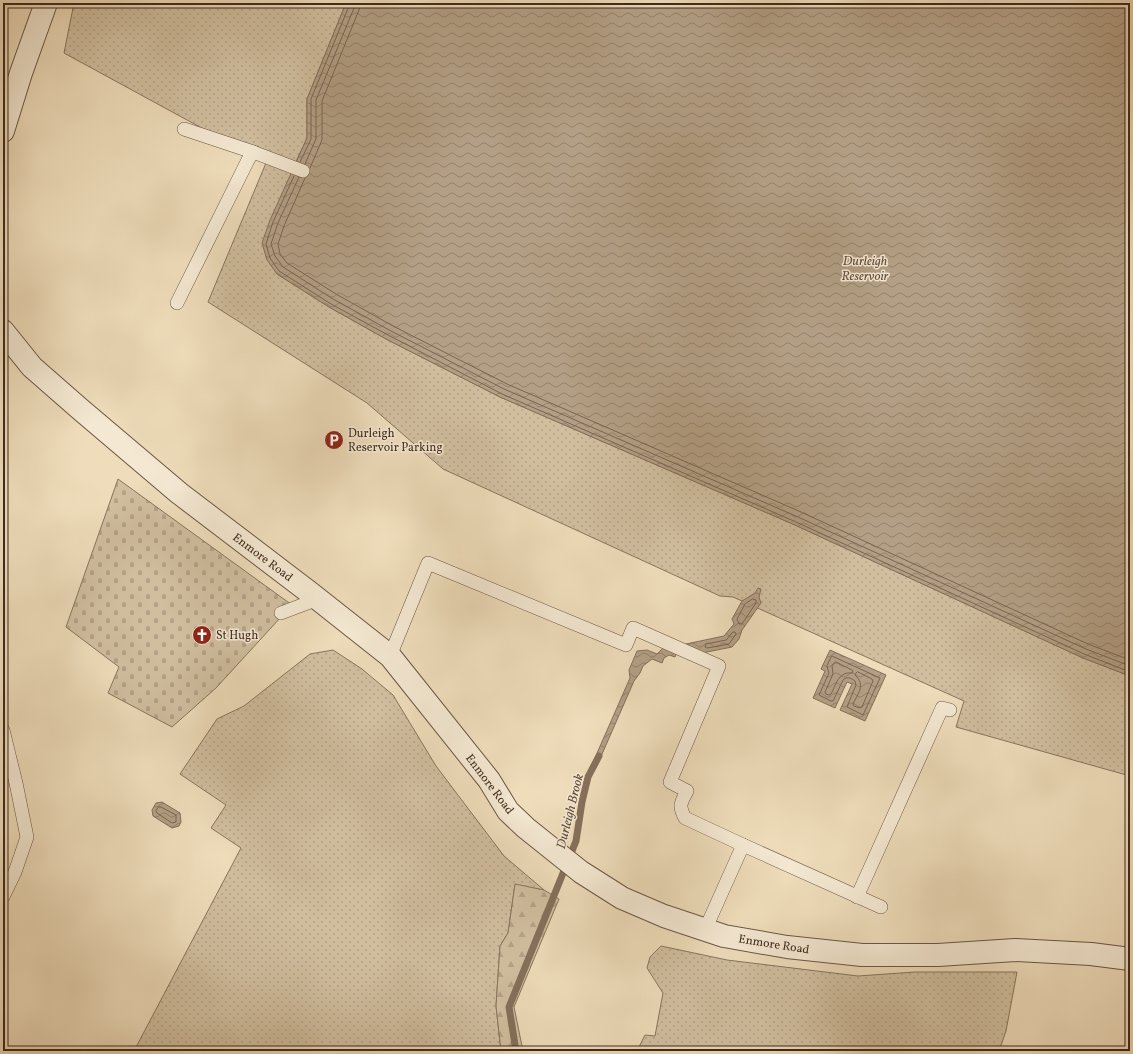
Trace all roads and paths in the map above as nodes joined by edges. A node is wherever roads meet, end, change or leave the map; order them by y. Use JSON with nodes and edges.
{"nodes":[{"id":1,"x":46,"y":3,"type":"edge"},
{"id":2,"x":184,"y":129,"type":"dead end"},
{"id":3,"x":3,"y":131,"type":"edge"},
{"id":4,"x":253,"y":152,"type":"junction"},
{"id":5,"x":303,"y":171,"type":"dead end"},
{"id":6,"x":178,"y":303,"type":"dead end"},
{"id":7,"x":3,"y":331,"type":"edge"},
{"id":8,"x":318,"y":599,"type":"junction"},
{"id":9,"x":281,"y":613,"type":"dead end"},
{"id":10,"x":390,"y":656,"type":"junction"},
{"id":11,"x":950,"y":710,"type":"dead end"},
{"id":12,"x":3,"y":730,"type":"edge"},
{"id":13,"x":743,"y":845,"type":"junction"},
{"id":14,"x":3,"y":897,"type":"edge"},
{"id":15,"x":857,"y":897,"type":"junction"},
{"id":16,"x":880,"y":907,"type":"dead end"},
{"id":17,"x":705,"y":930,"type":"junction"},
{"id":18,"x":1130,"y":959,"type":"edge"}],
"edges":[{"from":1,"to":3,"type":"street"},
{"from":2,"to":4,"type":"lane"},
{"from":4,"to":5,"type":"lane"},
{"from":4,"to":6,"type":"lane"},
{"from":7,"to":8,"type":"street","name":"Enmore Road"},
{"from":8,"to":9,"type":"lane"},
{"from":8,"to":10,"type":"street","name":"Enmore Road"},
{"from":10,"to":13,"type":"lane"},
{"from":10,"to":17,"type":"street","name":"Enmore Road"},
{"from":11,"to":15,"type":"lane"},
{"from":12,"to":14,"type":"lane"},
{"from":13,"to":15,"type":"lane"},
{"from":13,"to":17,"type":"lane"},
{"from":15,"to":16,"type":"lane"},
{"from":17,"to":18,"type":"street","name":"Enmore Road"}]}
